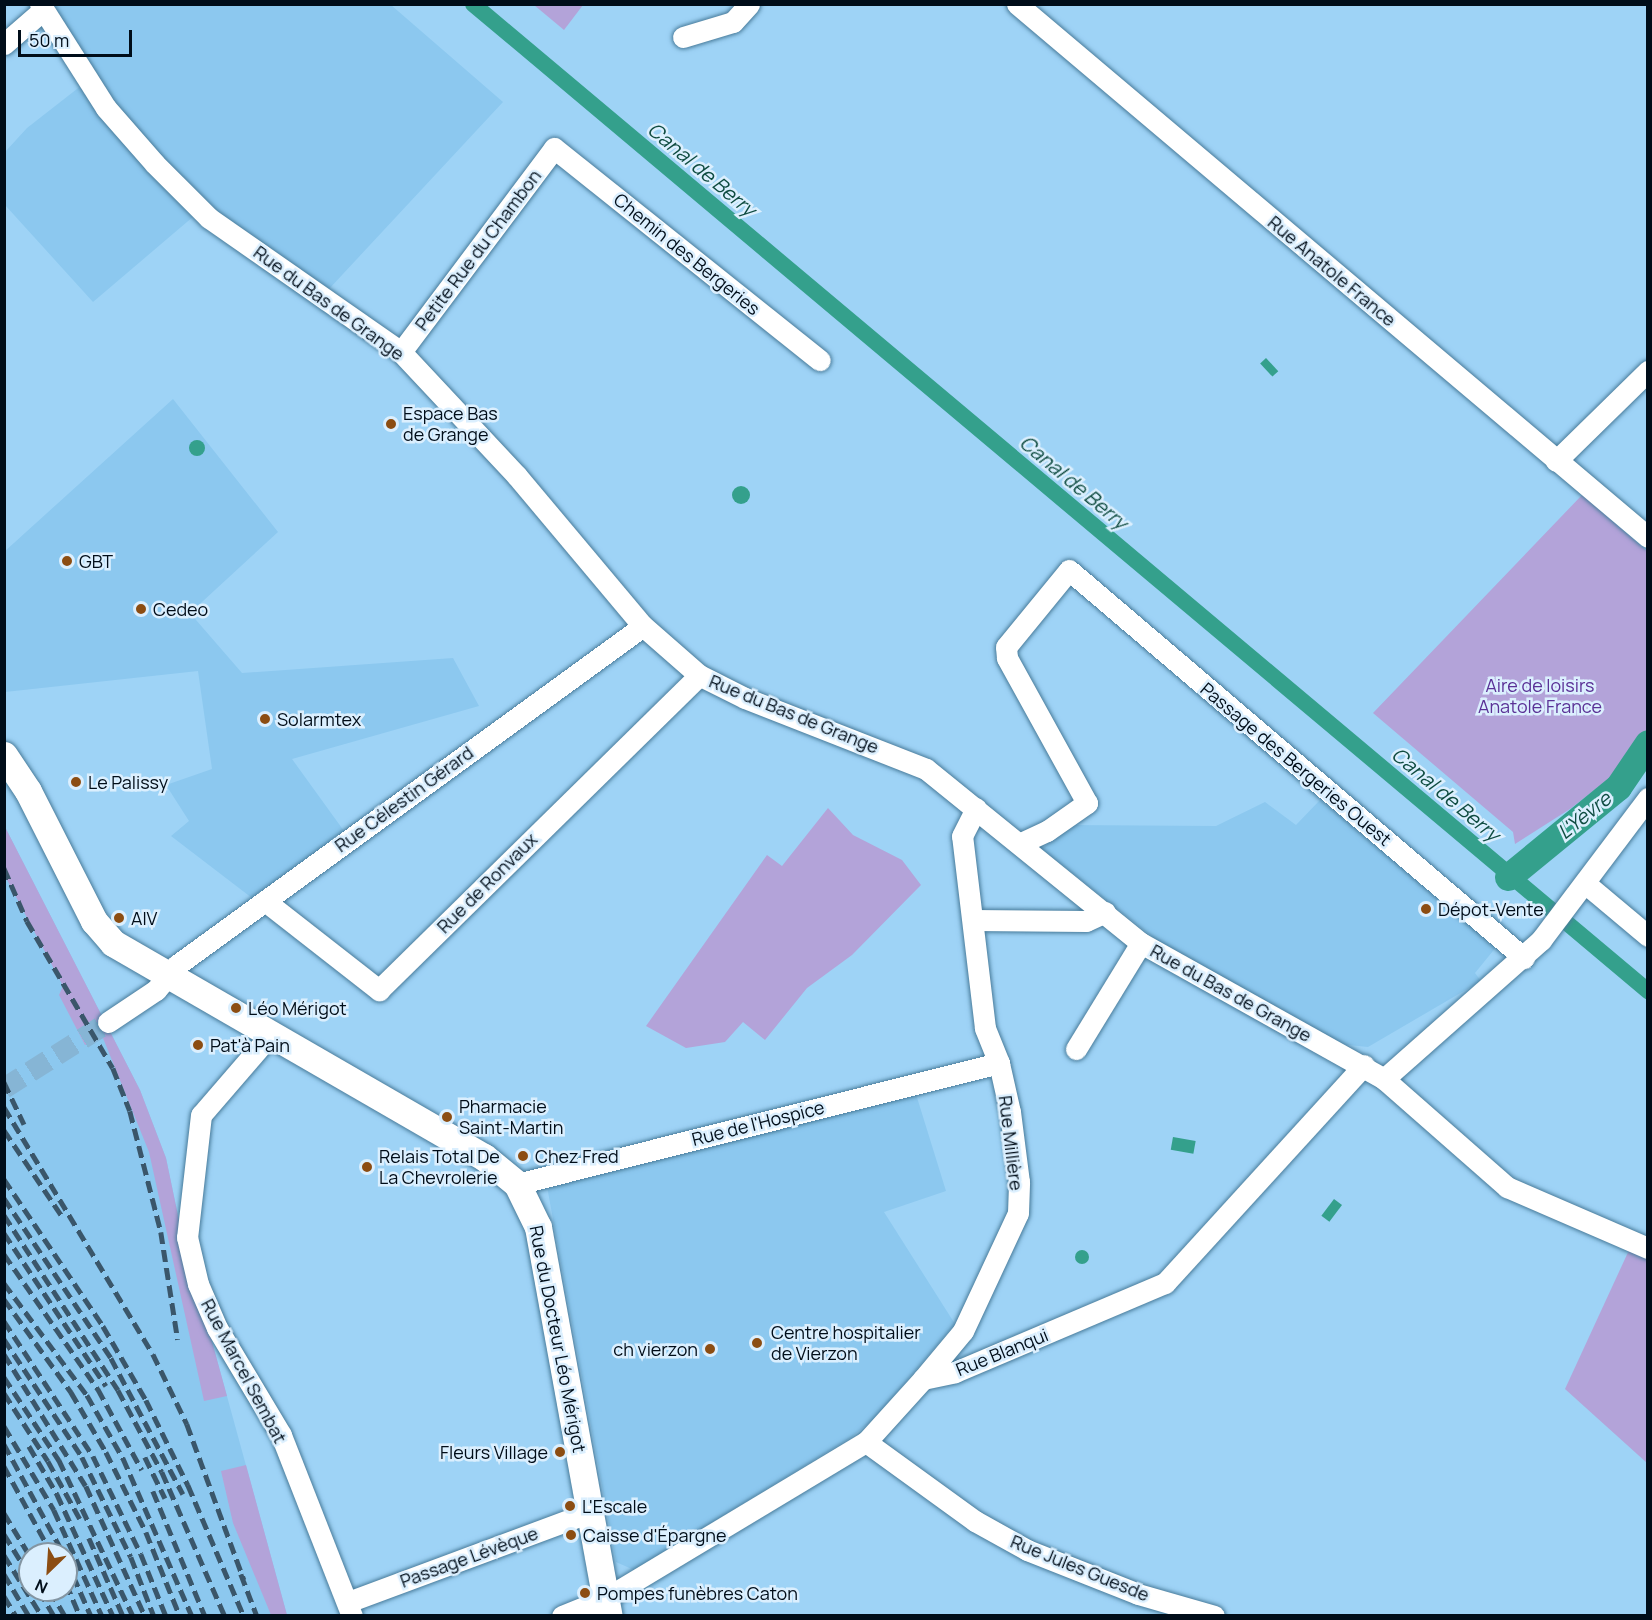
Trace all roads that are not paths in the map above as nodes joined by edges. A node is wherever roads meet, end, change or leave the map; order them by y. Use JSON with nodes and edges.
{"nodes":[{"id":1,"x":749,"y":4,"type":"edge"},
{"id":2,"x":1017,"y":4,"type":"edge"},
{"id":3,"x":42,"y":7,"type":"edge"},
{"id":4,"x":683,"y":37,"type":"dead end"},
{"id":5,"x":4,"y":44,"type":"edge"},
{"id":6,"x":554,"y":148,"type":"joint"},
{"id":7,"x":401,"y":352,"type":"junction"},
{"id":8,"x":820,"y":360,"type":"dead end"},
{"id":9,"x":1647,"y":371,"type":"edge"},
{"id":10,"x":1556,"y":461,"type":"junction"},
{"id":11,"x":1647,"y":537,"type":"edge"},
{"id":12,"x":643,"y":626,"type":"junction"},
{"id":13,"x":699,"y":675,"type":"junction"},
{"id":14,"x":4,"y":755,"type":"edge"},
{"id":15,"x":1647,"y":798,"type":"edge"},
{"id":16,"x":976,"y":808,"type":"junction"},
{"id":17,"x":1021,"y":843,"type":"junction"},
{"id":18,"x":1586,"y":884,"type":"junction"},
{"id":19,"x":265,"y":901,"type":"junction"},
{"id":20,"x":1105,"y":912,"type":"junction"},
{"id":21,"x":973,"y":920,"type":"junction"},
{"id":22,"x":1647,"y":936,"type":"edge"},
{"id":23,"x":1141,"y":943,"type":"junction"},
{"id":24,"x":1524,"y":958,"type":"junction"},
{"id":25,"x":168,"y":976,"type":"junction"},
{"id":26,"x":108,"y":1022,"type":"tunnel mouth"},
{"id":27,"x":271,"y":1034,"type":"junction"},
{"id":28,"x":1076,"y":1049,"type":"dead end"},
{"id":29,"x":999,"y":1063,"type":"junction"},
{"id":30,"x":1364,"y":1065,"type":"junction"},
{"id":31,"x":1384,"y":1079,"type":"junction"},
{"id":32,"x":517,"y":1184,"type":"junction"},
{"id":33,"x":1647,"y":1248,"type":"edge"},
{"id":34,"x":923,"y":1379,"type":"junction"},
{"id":35,"x":866,"y":1442,"type":"junction"},
{"id":36,"x":590,"y":1512,"type":"junction"},
{"id":37,"x":608,"y":1607,"type":"edge"},
{"id":38,"x":350,"y":1609,"type":"edge"},
{"id":39,"x":562,"y":1616,"type":"edge"},
{"id":40,"x":1214,"y":1616,"type":"edge"}],
"edges":[{"from":1,"to":4,"type":"street"},
{"from":2,"to":10,"type":"street","name":"Rue Anatole France"},
{"from":3,"to":5,"type":"street"},
{"from":3,"to":7,"type":"street","name":"Rue du Bas de Grange"},
{"from":6,"to":7,"type":"street","name":"Petite Rue du Chambon"},
{"from":6,"to":8,"type":"street","name":"Chemin des Bergeries"},
{"from":7,"to":12,"type":"street","name":"Rue du Bas de Grange"},
{"from":9,"to":10,"type":"street"},
{"from":10,"to":11,"type":"street","name":"Rue Anatole France"},
{"from":12,"to":13,"type":"street","name":"Rue du Bas de Grange"},
{"from":12,"to":19,"type":"street","name":"Rue Célestin Gérard"},
{"from":13,"to":16,"type":"street","name":"Rue du Bas de Grange"},
{"from":13,"to":19,"type":"street","name":"Rue de Ronvaux"},
{"from":14,"to":25,"type":"main road","name":"Rue du Docteur Léo Mérigot"},
{"from":15,"to":18,"type":"street"},
{"from":16,"to":17,"type":"street","name":"Rue du Bas de Grange"},
{"from":16,"to":21,"type":"street","name":"Rue Millière"},
{"from":17,"to":20,"type":"street","name":"Rue du Bas de Grange"},
{"from":17,"to":24,"type":"street","name":"Passage des Bergeries Ouest"},
{"from":18,"to":22,"type":"street"},
{"from":18,"to":24,"type":"street"},
{"from":19,"to":25,"type":"street","name":"Rue Célestin Gérard"},
{"from":20,"to":21,"type":"street"},
{"from":20,"to":23,"type":"street","name":"Rue du Bas de Grange"},
{"from":21,"to":29,"type":"street","name":"Rue Millière"},
{"from":23,"to":28,"type":"street"},
{"from":23,"to":30,"type":"street","name":"Rue du Bas de Grange"},
{"from":24,"to":31,"type":"street"},
{"from":25,"to":26,"type":"street","name":"Rue Célestin Gérard"},
{"from":25,"to":27,"type":"main road","name":"Rue du Docteur Léo Mérigot"},
{"from":27,"to":32,"type":"main road","name":"Rue du Docteur Léo Mérigot"},
{"from":27,"to":38,"type":"street","name":"Rue Marcel Sembat"},
{"from":29,"to":32,"type":"street","name":"Rue de l'Hospice"},
{"from":29,"to":34,"type":"street","name":"Rue Millière"},
{"from":30,"to":31,"type":"street","name":"Rue du Bas de Grange"},
{"from":30,"to":34,"type":"street","name":"Rue Blanqui"},
{"from":31,"to":33,"type":"street","name":"Rue du Bas de Grange"},
{"from":32,"to":36,"type":"main road","name":"Rue du Docteur Léo Mérigot"},
{"from":34,"to":35,"type":"street"},
{"from":35,"to":37,"type":"street"},
{"from":35,"to":40,"type":"street","name":"Rue Jules Guesde"},
{"from":36,"to":37,"type":"main road","name":"Rue du Docteur Léo Mérigot"},
{"from":36,"to":38,"type":"street","name":"Passage Lévèque"},
{"from":37,"to":39,"type":"street"}]}
